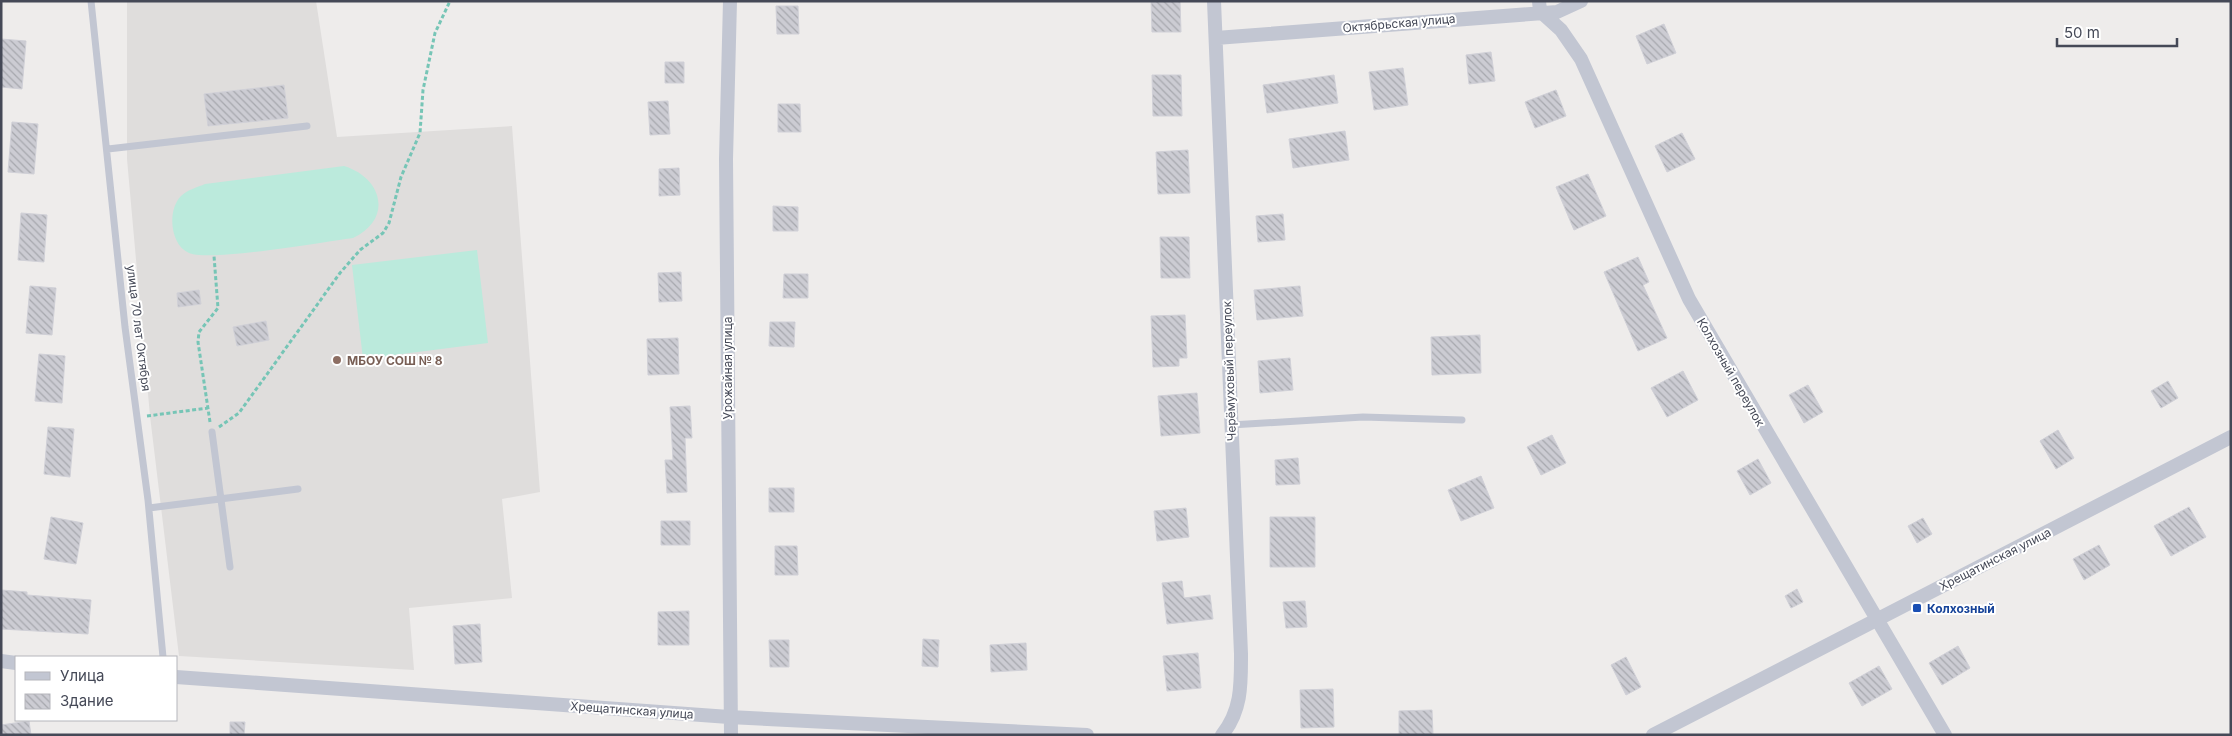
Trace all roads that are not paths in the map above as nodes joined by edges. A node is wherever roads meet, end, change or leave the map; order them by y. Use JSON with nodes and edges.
{"nodes":[{"id":1,"x":91,"y":1,"type":"edge"},
{"id":2,"x":730,"y":1,"type":"edge"},
{"id":3,"x":1214,"y":1,"type":"edge"},
{"id":4,"x":1581,"y":1,"type":"edge"},
{"id":5,"x":1540,"y":6,"type":"edge"},
{"id":6,"x":1216,"y":38,"type":"junction"},
{"id":7,"x":307,"y":126,"type":"dead end"},
{"id":8,"x":108,"y":149,"type":"junction"},
{"id":9,"x":1462,"y":420,"type":"dead end"},
{"id":10,"x":1231,"y":426,"type":"junction"},
{"id":11,"x":212,"y":432,"type":"road end"},
{"id":12,"x":2231,"y":437,"type":"edge"},
{"id":13,"x":298,"y":489,"type":"dead end"},
{"id":14,"x":220,"y":499,"type":"junction"},
{"id":15,"x":149,"y":508,"type":"junction"},
{"id":16,"x":230,"y":567,"type":"dead end"},
{"id":17,"x":1877,"y":620,"type":"junction"},
{"id":18,"x":164,"y":656,"type":"edge"},
{"id":19,"x":1,"y":662,"type":"edge"},
{"id":20,"x":15,"y":663,"type":"edge"},
{"id":21,"x":178,"y":677,"type":"edge"},
{"id":22,"x":729,"y":717,"type":"junction"},
{"id":23,"x":731,"y":735,"type":"edge"},
{"id":24,"x":1087,"y":735,"type":"edge"},
{"id":25,"x":1222,"y":735,"type":"edge"},
{"id":26,"x":1653,"y":735,"type":"edge"},
{"id":27,"x":1945,"y":735,"type":"edge"}],
"edges":[{"from":1,"to":8,"type":"lane","name":"улица 70 лет Октября"},
{"from":2,"to":22,"type":"street","name":"Урожайная улица"},
{"from":3,"to":6,"type":"street","name":"Черёмуховый переулок"},
{"from":4,"to":5,"type":"street","name":"Октябрьская улица"},
{"from":5,"to":6,"type":"street","name":"Октябрьская улица"},
{"from":5,"to":17,"type":"street","name":"Колхозный переулок"},
{"from":6,"to":10,"type":"street","name":"Черёмуховый переулок"},
{"from":7,"to":8,"type":"lane"},
{"from":8,"to":15,"type":"lane","name":"улица 70 лет Октября"},
{"from":9,"to":10,"type":"lane"},
{"from":10,"to":25,"type":"street","name":"Черёмуховый переулок"},
{"from":11,"to":14,"type":"lane"},
{"from":12,"to":17,"type":"street","name":"Хрещатинская улица"},
{"from":13,"to":14,"type":"lane"},
{"from":14,"to":15,"type":"lane"},
{"from":14,"to":16,"type":"lane"},
{"from":15,"to":18,"type":"lane","name":"улица 70 лет Октября"},
{"from":17,"to":26,"type":"street","name":"Хрещатинская улица"},
{"from":17,"to":27,"type":"street","name":"Колхозный переулок"},
{"from":19,"to":20,"type":"street"},
{"from":21,"to":22,"type":"street","name":"Хрещатинская улица"},
{"from":22,"to":23,"type":"street","name":"Урожайная улица"},
{"from":22,"to":24,"type":"street","name":"Хрещатинская улица"}]}
